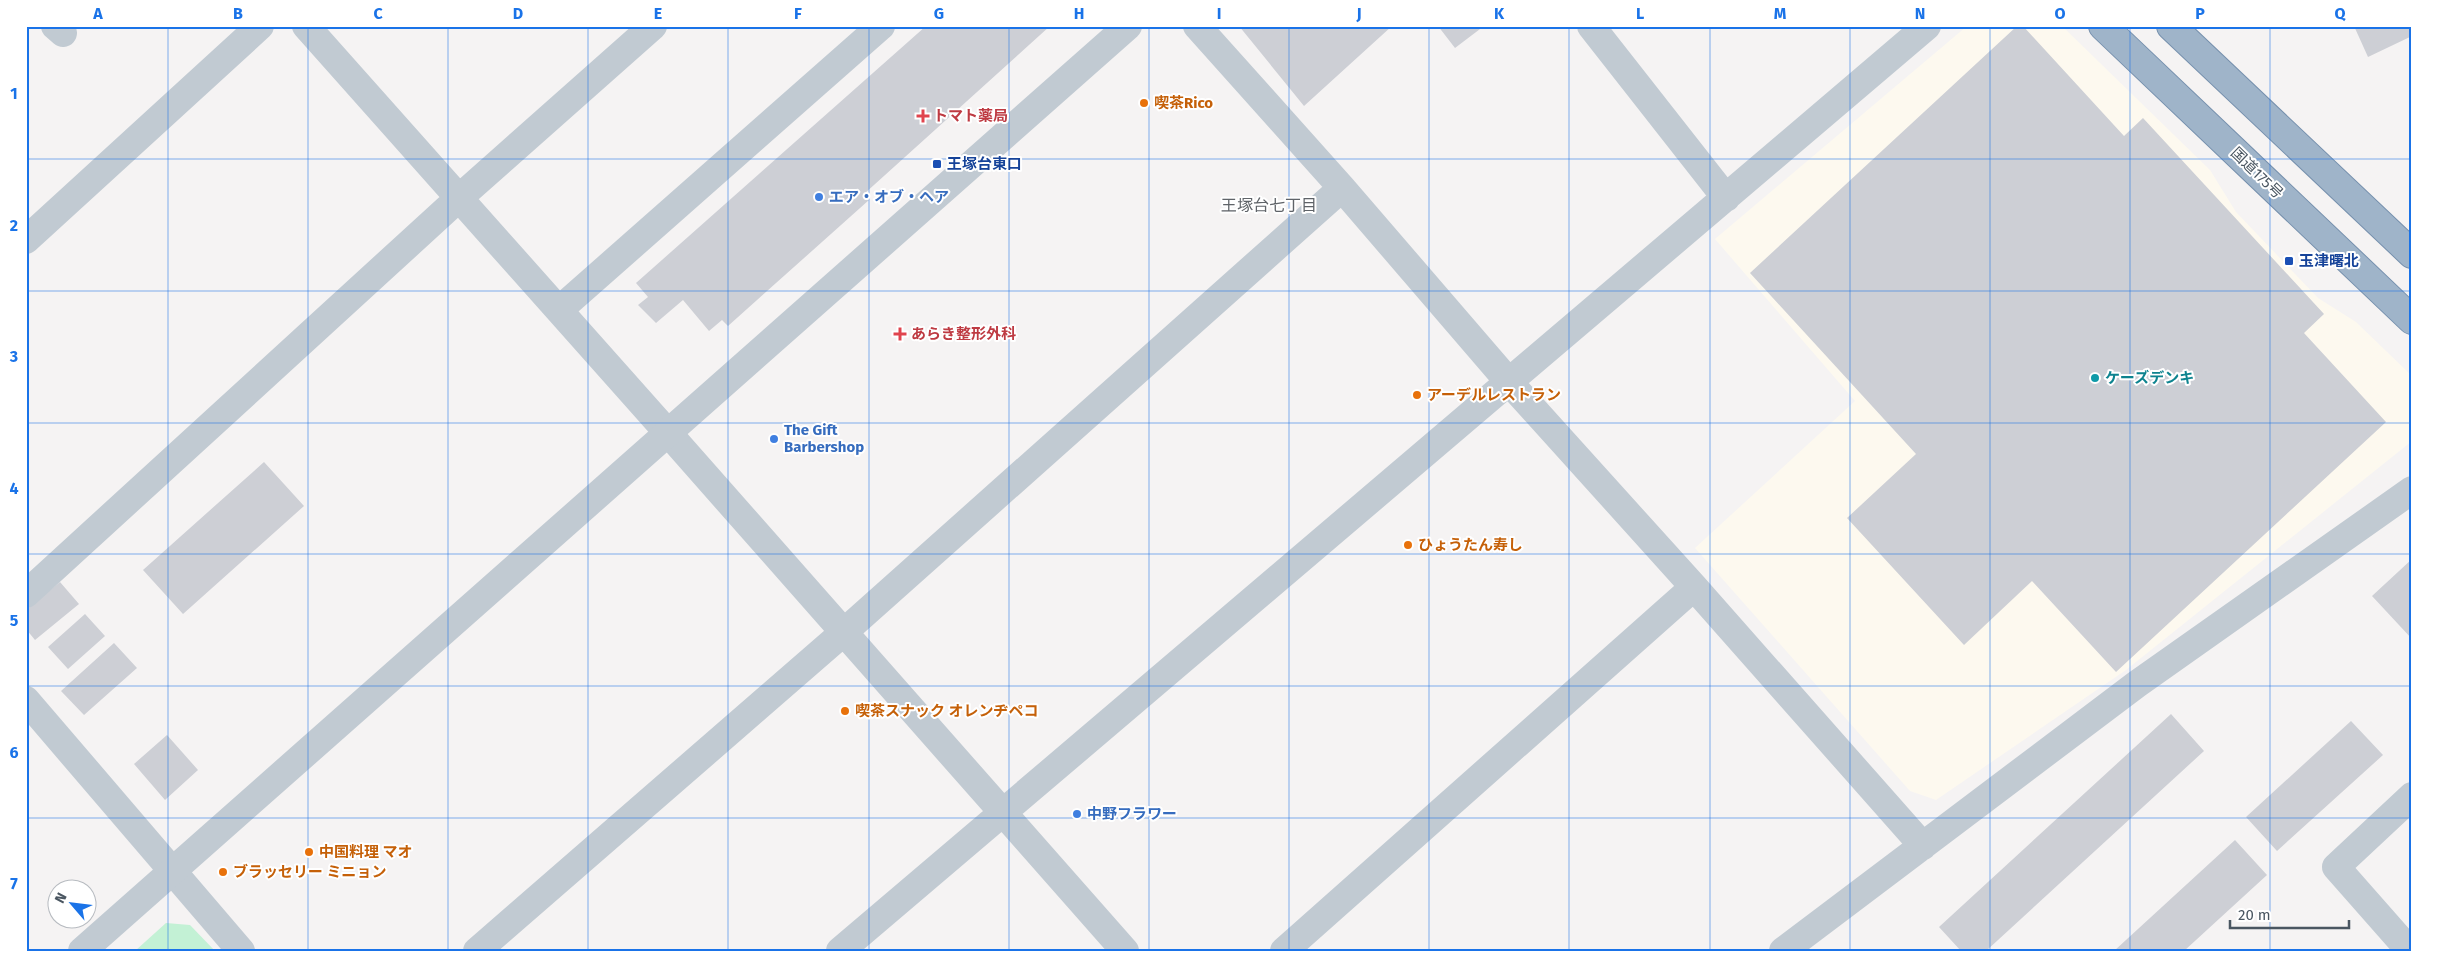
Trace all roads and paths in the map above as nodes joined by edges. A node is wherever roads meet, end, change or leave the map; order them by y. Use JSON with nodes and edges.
{"nodes":[{"id":1,"x":260,"y":26,"type":"edge"},
{"id":2,"x":306,"y":26,"type":"edge"},
{"id":3,"x":653,"y":26,"type":"edge"},
{"id":4,"x":881,"y":26,"type":"edge"},
{"id":5,"x":1128,"y":26,"type":"edge"},
{"id":6,"x":1197,"y":26,"type":"edge"},
{"id":7,"x":1591,"y":26,"type":"edge"},
{"id":8,"x":1927,"y":26,"type":"edge"},
{"id":9,"x":2103,"y":26,"type":"edge"},
{"id":10,"x":2171,"y":26,"type":"edge"},
{"id":11,"x":1342,"y":188,"type":"junction"},
{"id":12,"x":459,"y":198,"type":"junction"},
{"id":13,"x":1726,"y":198,"type":"junction"},
{"id":14,"x":26,"y":240,"type":"edge"},
{"id":15,"x":2412,"y":254,"type":"edge"},
{"id":16,"x":559,"y":310,"type":"junction"},
{"id":17,"x":2412,"y":320,"type":"edge"},
{"id":18,"x":1509,"y":382,"type":"junction"},
{"id":19,"x":669,"y":434,"type":"junction"},
{"id":20,"x":2412,"y":490,"type":"edge"},
{"id":21,"x":1694,"y":587,"type":"junction"},
{"id":22,"x":26,"y":594,"type":"edge"},
{"id":23,"x":844,"y":632,"type":"junction"},
{"id":24,"x":26,"y":700,"type":"edge"},
{"id":25,"x":2412,"y":796,"type":"edge"},
{"id":26,"x":1002,"y":813,"type":"junction"},
{"id":27,"x":1923,"y":846,"type":"junction"},
{"id":28,"x":173,"y":870,"type":"junction"},
{"id":29,"x":82,"y":951,"type":"edge"},
{"id":30,"x":241,"y":951,"type":"edge"},
{"id":31,"x":477,"y":951,"type":"edge"},
{"id":32,"x":840,"y":951,"type":"edge"},
{"id":33,"x":1125,"y":951,"type":"edge"},
{"id":34,"x":1284,"y":951,"type":"edge"},
{"id":35,"x":1783,"y":951,"type":"edge"},
{"id":36,"x":2410,"y":951,"type":"edge"}],
"edges":[{"from":1,"to":14,"type":"street"},
{"from":2,"to":12,"type":"street"},
{"from":3,"to":12,"type":"street"},
{"from":4,"to":16,"type":"street"},
{"from":5,"to":19,"type":"street"},
{"from":6,"to":11,"type":"street"},
{"from":7,"to":13,"type":"street"},
{"from":8,"to":13,"type":"street"},
{"from":9,"to":17,"type":"highway","name":"国道175号"},
{"from":10,"to":15,"type":"highway"},
{"from":11,"to":18,"type":"street"},
{"from":11,"to":23,"type":"street"},
{"from":12,"to":16,"type":"street"},
{"from":12,"to":22,"type":"street"},
{"from":13,"to":18,"type":"street"},
{"from":16,"to":19,"type":"street"},
{"from":18,"to":21,"type":"street"},
{"from":18,"to":26,"type":"street"},
{"from":19,"to":23,"type":"street"},
{"from":19,"to":28,"type":"street"},
{"from":20,"to":27,"type":"street"},
{"from":21,"to":27,"type":"street"},
{"from":21,"to":34,"type":"street"},
{"from":23,"to":26,"type":"street"},
{"from":23,"to":31,"type":"street"},
{"from":24,"to":28,"type":"street"},
{"from":25,"to":36,"type":"street"},
{"from":26,"to":32,"type":"street"},
{"from":26,"to":33,"type":"street"},
{"from":27,"to":35,"type":"street"},
{"from":28,"to":29,"type":"street"},
{"from":28,"to":30,"type":"street"}]}
